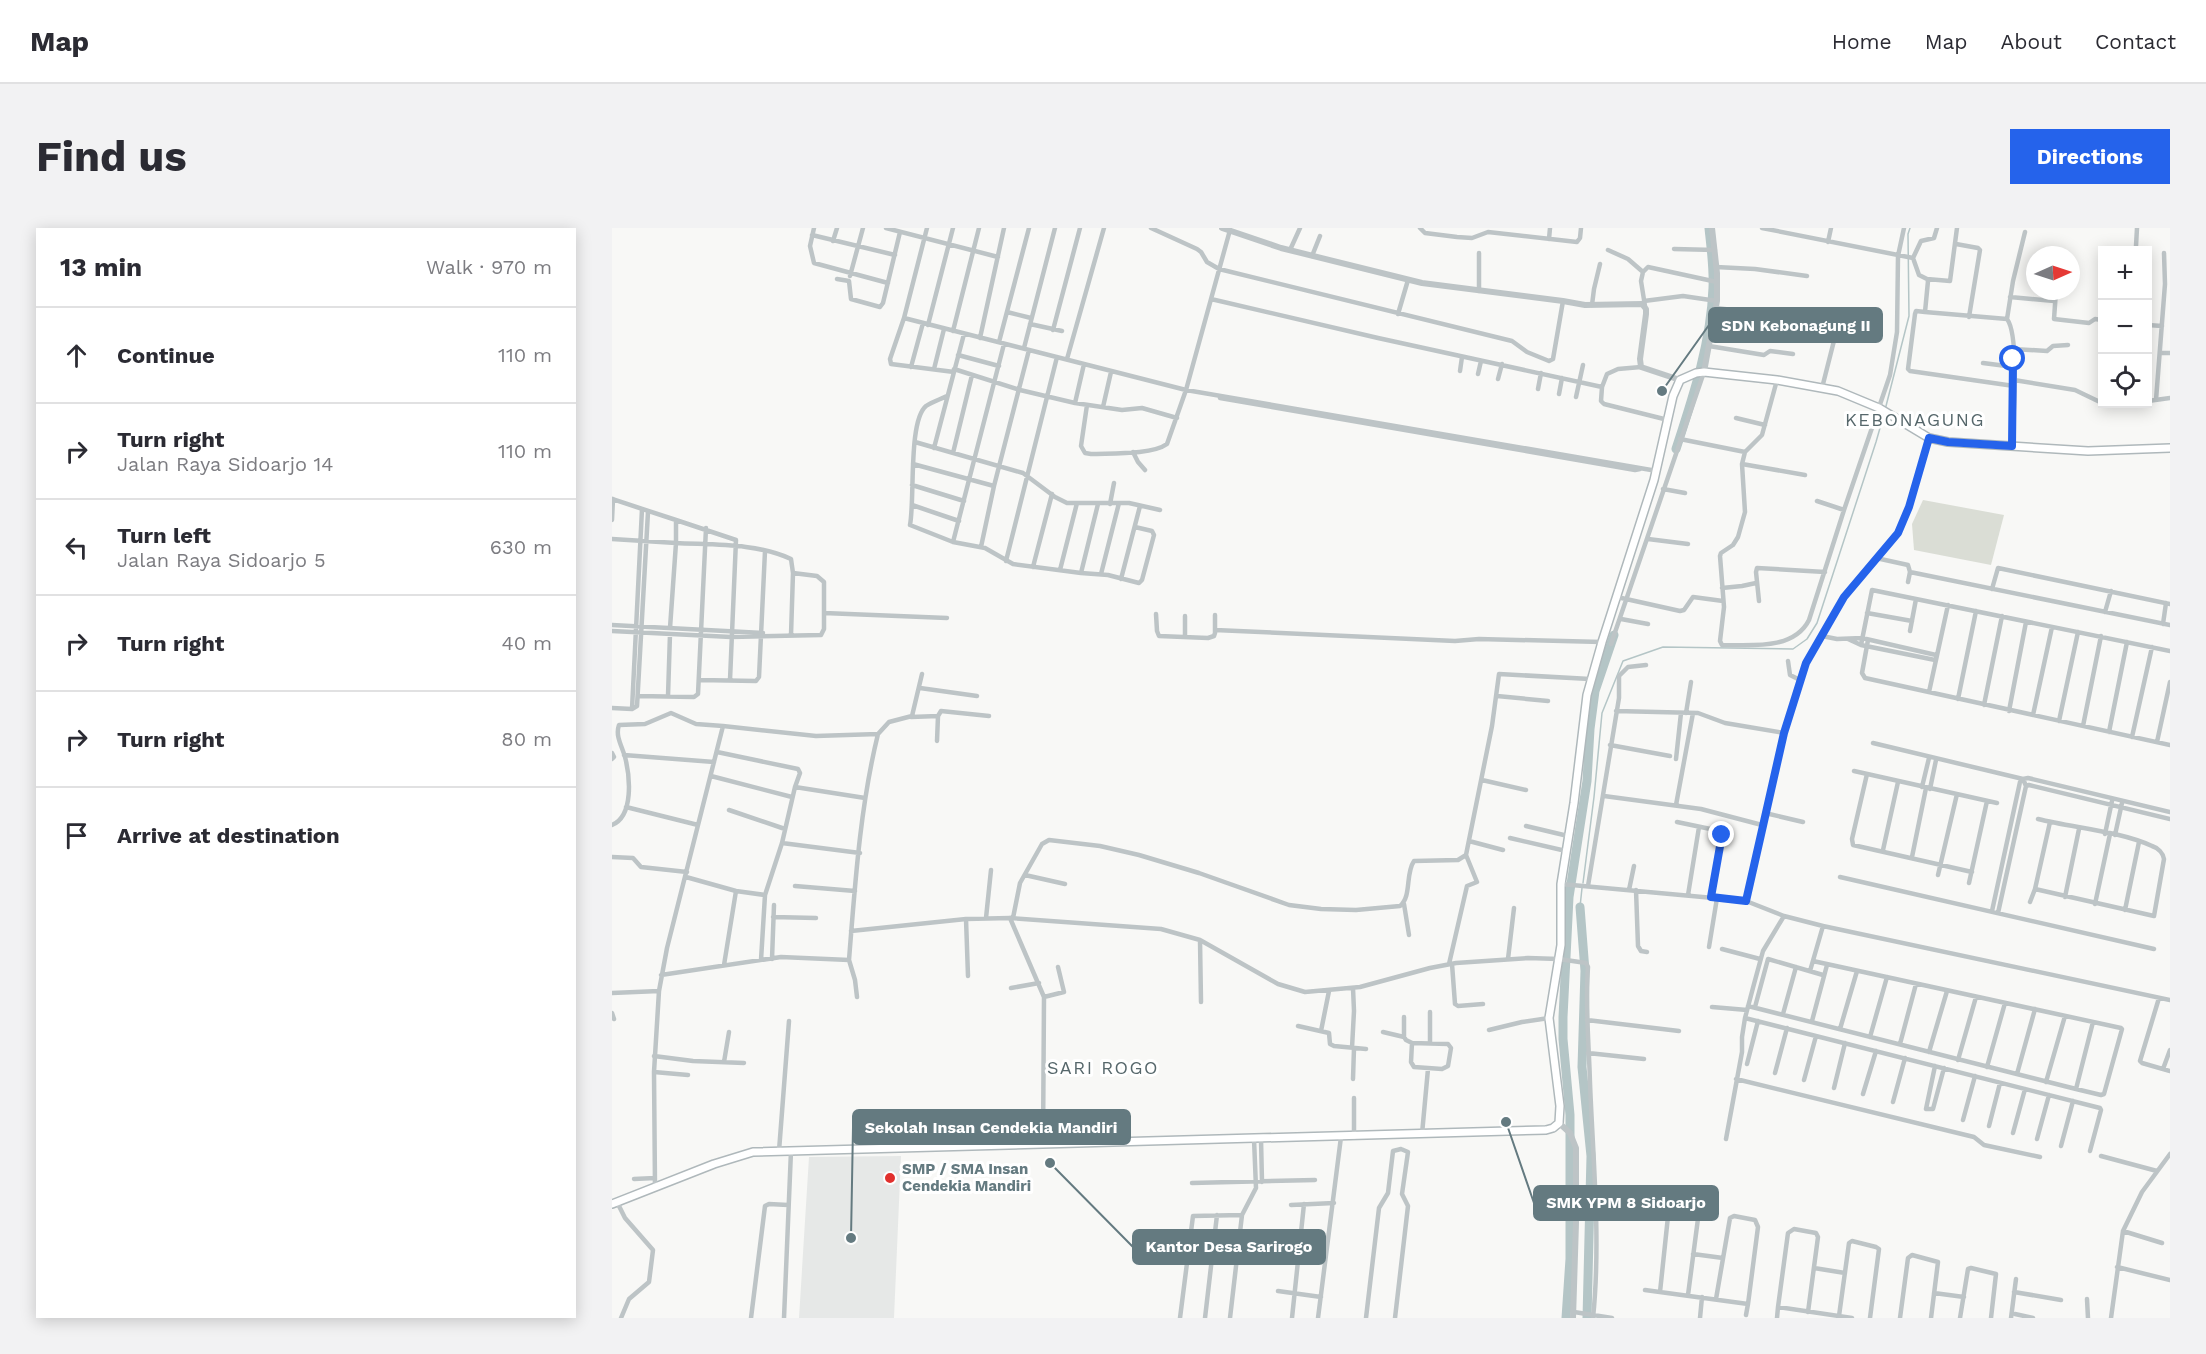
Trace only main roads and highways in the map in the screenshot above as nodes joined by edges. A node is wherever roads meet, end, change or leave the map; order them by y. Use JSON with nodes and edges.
{"nodes":[{"id":1,"x":2170,"y":448,"type":"edge"},
{"id":2,"x":614,"y":1203,"type":"edge"}],
"edges":[{"from":1,"to":2,"type":"main road"}]}
